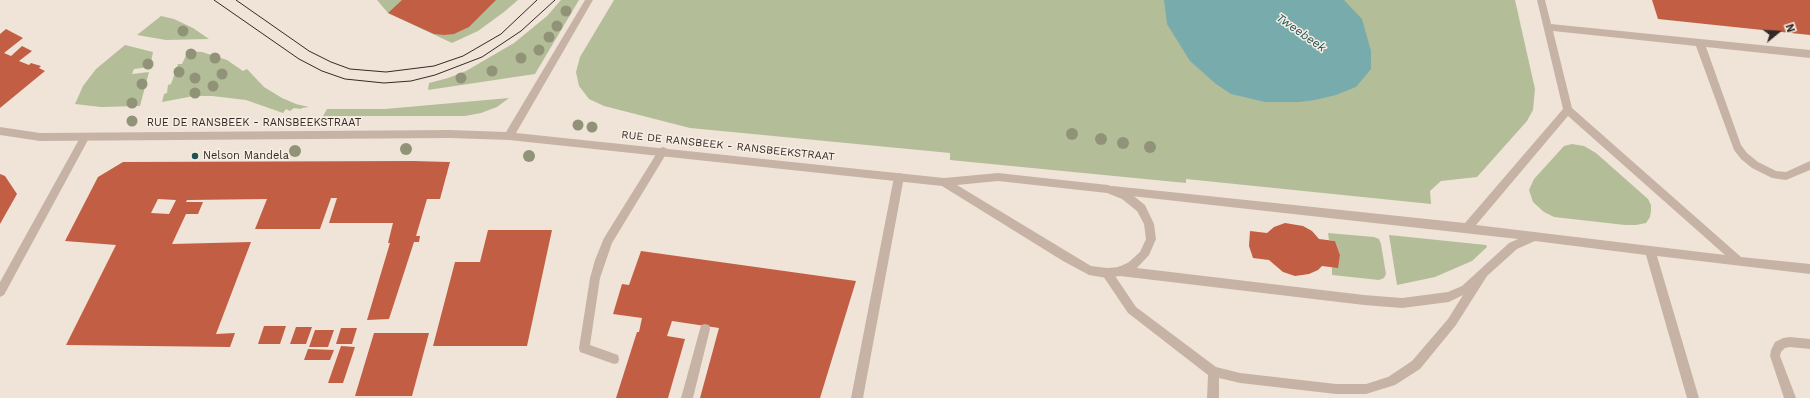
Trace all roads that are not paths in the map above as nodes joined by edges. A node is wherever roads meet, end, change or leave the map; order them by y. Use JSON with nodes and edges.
{"nodes":[{"id":1,"x":589,"y":0,"type":"edge"},
{"id":2,"x":1541,"y":0,"type":"edge"},
{"id":3,"x":1548,"y":27,"type":"junction"},
{"id":4,"x":1700,"y":43,"type":"junction"},
{"id":5,"x":1810,"y":54,"type":"edge"},
{"id":6,"x":1568,"y":110,"type":"junction"},
{"id":7,"x":0,"y":131,"type":"edge"},
{"id":8,"x":509,"y":136,"type":"junction"},
{"id":9,"x":85,"y":137,"type":"junction"},
{"id":10,"x":663,"y":151,"type":"junction"},
{"id":11,"x":1810,"y":165,"type":"edge"},
{"id":12,"x":899,"y":177,"type":"junction"},
{"id":13,"x":944,"y":182,"type":"junction"},
{"id":14,"x":1108,"y":189,"type":"junction"},
{"id":15,"x":1467,"y":228,"type":"junction"},
{"id":16,"x":1534,"y":236,"type":"junction"},
{"id":17,"x":1650,"y":252,"type":"junction"},
{"id":18,"x":1739,"y":261,"type":"junction"},
{"id":19,"x":1810,"y":270,"type":"edge"},
{"id":20,"x":1120,"y":271,"type":"junction"},
{"id":21,"x":1107,"y":273,"type":"junction"},
{"id":22,"x":1484,"y":274,"type":"junction"},
{"id":23,"x":0,"y":292,"type":"edge"},
{"id":24,"x":705,"y":329,"type":"dead end"},
{"id":25,"x":1810,"y":344,"type":"edge"},
{"id":26,"x":614,"y":359,"type":"dead end"},
{"id":27,"x":1214,"y":372,"type":"junction"},
{"id":28,"x":686,"y":398,"type":"edge"},
{"id":29,"x":857,"y":398,"type":"edge"},
{"id":30,"x":1213,"y":398,"type":"edge"},
{"id":31,"x":1693,"y":398,"type":"edge"},
{"id":32,"x":1790,"y":398,"type":"edge"}],
"edges":[{"from":1,"to":8,"type":"street"},
{"from":2,"to":3,"type":"street"},
{"from":3,"to":4,"type":"street"},
{"from":3,"to":6,"type":"street"},
{"from":4,"to":5,"type":"street"},
{"from":4,"to":11,"type":"street"},
{"from":6,"to":15,"type":"street"},
{"from":6,"to":18,"type":"street"},
{"from":7,"to":9,"type":"street","name":"RUE DE RANSBEEK - RANSBEEKSTRAAT"},
{"from":8,"to":9,"type":"street","name":"RUE DE RANSBEEK - RANSBEEKSTRAAT"},
{"from":8,"to":10,"type":"street","name":"RUE DE RANSBEEK - RANSBEEKSTRAAT"},
{"from":9,"to":23,"type":"street"},
{"from":10,"to":12,"type":"street","name":"RUE DE RANSBEEK - RANSBEEKSTRAAT"},
{"from":10,"to":26,"type":"street"},
{"from":12,"to":13,"type":"street","name":"RUE DE RANSBEEK - RANSBEEKSTRAAT"},
{"from":12,"to":29,"type":"street"},
{"from":13,"to":14,"type":"street","name":"RUE DE RANSBEEK - RANSBEEKSTRAAT"},
{"from":13,"to":21,"type":"street","name":"RUE DE RANSBEEK - RANSBEEKSTRAAT"},
{"from":14,"to":15,"type":"street"},
{"from":14,"to":20,"type":"street","name":"RUE DE RANSBEEK - RANSBEEKSTRAAT"},
{"from":15,"to":16,"type":"street"},
{"from":16,"to":17,"type":"street"},
{"from":16,"to":22,"type":"street"},
{"from":17,"to":18,"type":"street"},
{"from":17,"to":31,"type":"street"},
{"from":18,"to":19,"type":"street"},
{"from":20,"to":21,"type":"street","name":"RUE DE RANSBEEK - RANSBEEKSTRAAT"},
{"from":20,"to":22,"type":"street"},
{"from":21,"to":27,"type":"street"},
{"from":22,"to":27,"type":"street"},
{"from":24,"to":28,"type":"street"},
{"from":25,"to":32,"type":"street"},
{"from":27,"to":30,"type":"street"}]}
